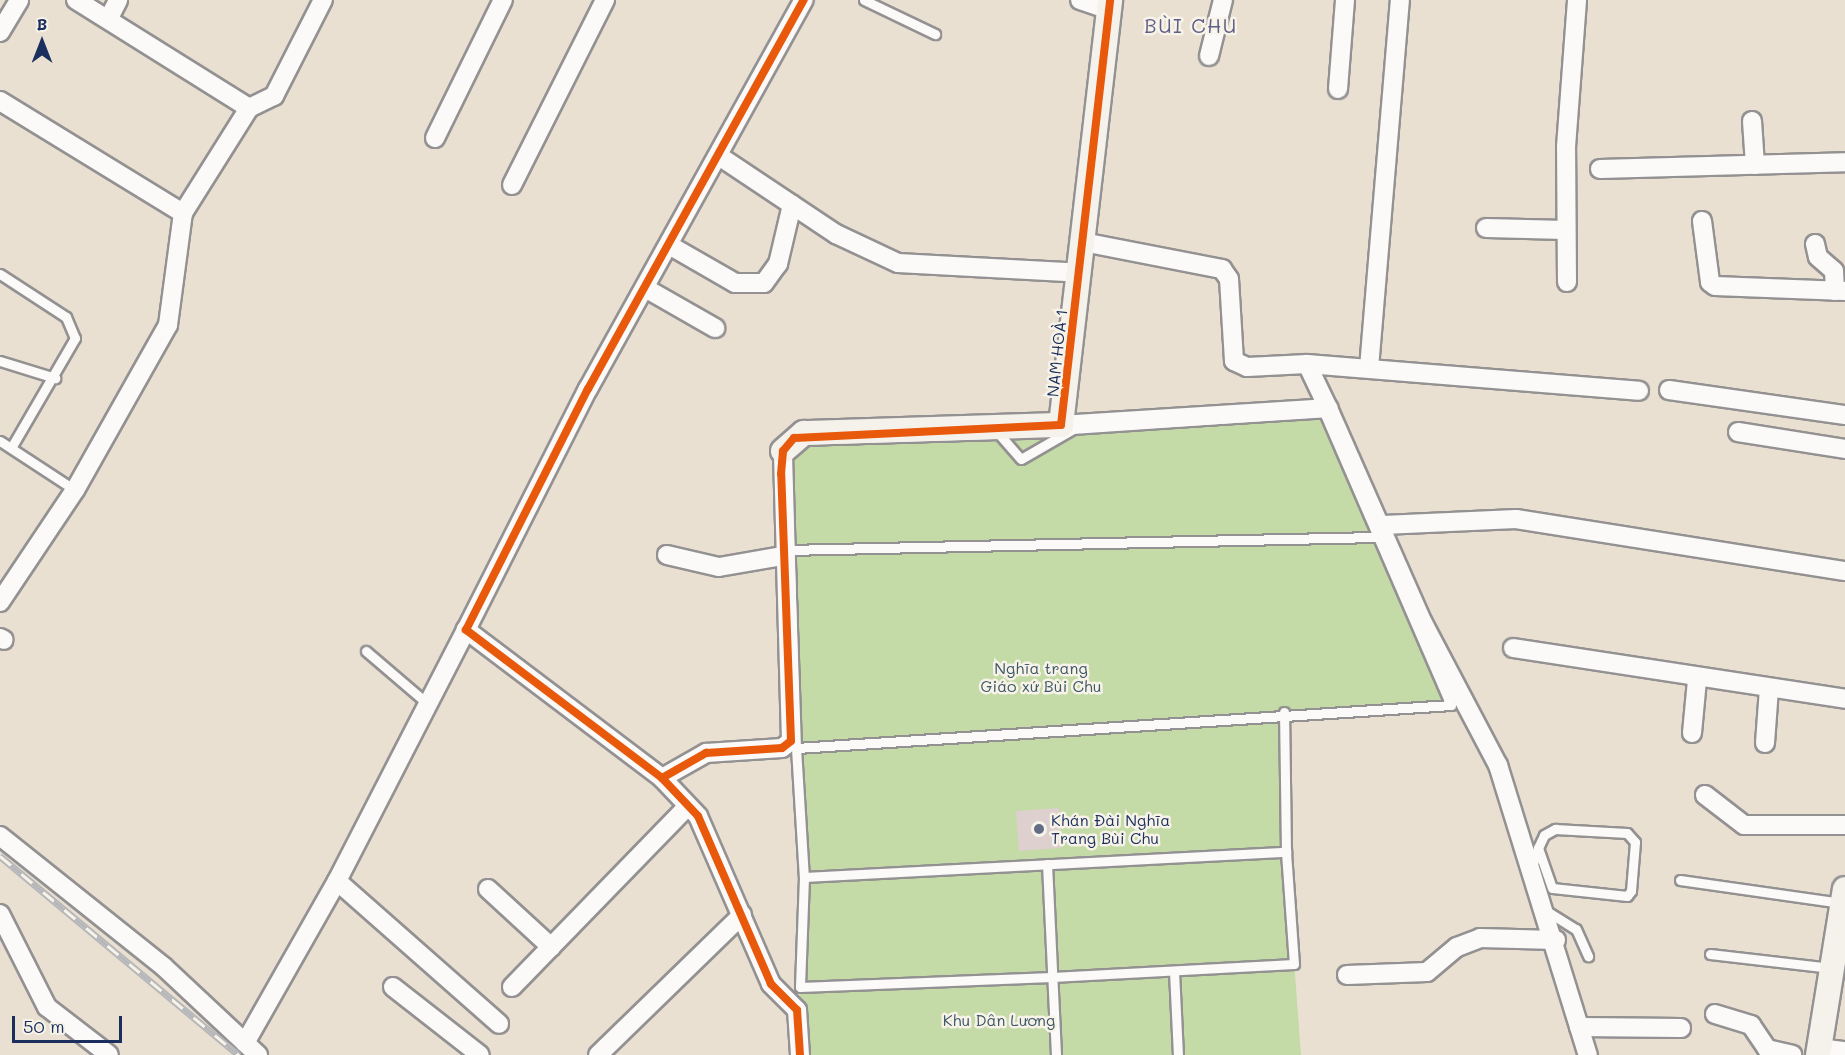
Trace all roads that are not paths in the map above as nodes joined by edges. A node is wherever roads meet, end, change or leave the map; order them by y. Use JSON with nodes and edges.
{"nodes":[{"id":1,"x":20,"y":0,"type":"edge"},
{"id":2,"x":76,"y":0,"type":"edge"},
{"id":3,"x":118,"y":0,"type":"edge"},
{"id":4,"x":322,"y":0,"type":"edge"},
{"id":5,"x":503,"y":0,"type":"edge"},
{"id":6,"x":605,"y":0,"type":"edge"},
{"id":7,"x":804,"y":0,"type":"edge"},
{"id":8,"x":864,"y":0,"type":"edge"},
{"id":9,"x":1080,"y":0,"type":"edge"},
{"id":10,"x":1223,"y":0,"type":"edge"},
{"id":11,"x":1345,"y":0,"type":"edge"},
{"id":12,"x":1400,"y":0,"type":"edge"},
{"id":13,"x":1577,"y":0,"type":"edge"},
{"id":14,"x":1109,"y":5,"type":"edge"},
{"id":15,"x":108,"y":18,"type":"junction"},
{"id":16,"x":0,"y":32,"type":"edge"},
{"id":17,"x":935,"y":34,"type":"dead end"},
{"id":18,"x":1209,"y":56,"type":"dead end"},
{"id":19,"x":1338,"y":89,"type":"dead end"},
{"id":20,"x":0,"y":100,"type":"edge"},
{"id":21,"x":249,"y":108,"type":"junction"},
{"id":22,"x":1752,"y":121,"type":"dead end"},
{"id":23,"x":435,"y":138,"type":"dead end"},
{"id":24,"x":719,"y":156,"type":"junction"},
{"id":25,"x":1845,"y":162,"type":"edge"},
{"id":26,"x":1755,"y":165,"type":"junction"},
{"id":27,"x":1600,"y":169,"type":"dead end"},
{"id":28,"x":512,"y":185,"type":"dead end"},
{"id":29,"x":792,"y":205,"type":"junction"},
{"id":30,"x":183,"y":213,"type":"junction"},
{"id":31,"x":1702,"y":221,"type":"dead end"},
{"id":32,"x":1486,"y":228,"type":"dead end"},
{"id":33,"x":1566,"y":230,"type":"junction"},
{"id":34,"x":1083,"y":242,"type":"junction"},
{"id":35,"x":1815,"y":244,"type":"dead end"},
{"id":36,"x":669,"y":245,"type":"junction"},
{"id":37,"x":1080,"y":273,"type":"junction"},
{"id":38,"x":0,"y":274,"type":"edge"},
{"id":39,"x":1567,"y":282,"type":"dead end"},
{"id":40,"x":645,"y":288,"type":"junction"},
{"id":41,"x":1840,"y":291,"type":"edge"},
{"id":42,"x":716,"y":328,"type":"dead end"},
{"id":43,"x":0,"y":361,"type":"edge"},
{"id":44,"x":1306,"y":364,"type":"junction"},
{"id":45,"x":1369,"y":368,"type":"junction"},
{"id":46,"x":55,"y":378,"type":"junction"},
{"id":47,"x":1669,"y":390,"type":"dead end"},
{"id":48,"x":1639,"y":391,"type":"dead end"},
{"id":49,"x":1328,"y":408,"type":"junction"},
{"id":50,"x":1845,"y":415,"type":"edge"},
{"id":51,"x":1061,"y":425,"type":"junction"},
{"id":52,"x":1738,"y":432,"type":"dead end"},
{"id":53,"x":0,"y":441,"type":"edge"},
{"id":54,"x":11,"y":448,"type":"junction"},
{"id":55,"x":1845,"y":449,"type":"edge"},
{"id":56,"x":783,"y":451,"type":"joint"},
{"id":57,"x":75,"y":490,"type":"junction"},
{"id":58,"x":1381,"y":531,"type":"junction"},
{"id":59,"x":784,"y":553,"type":"junction"},
{"id":60,"x":667,"y":555,"type":"dead end"},
{"id":61,"x":1845,"y":571,"type":"edge"},
{"id":62,"x":0,"y":602,"type":"edge"},
{"id":63,"x":466,"y":630,"type":"junction"},
{"id":64,"x":1513,"y":648,"type":"dead end"},
{"id":65,"x":366,"y":651,"type":"dead end"},
{"id":66,"x":1697,"y":680,"type":"junction"},
{"id":67,"x":1769,"y":689,"type":"junction"},
{"id":68,"x":1845,"y":699,"type":"edge"},
{"id":69,"x":429,"y":705,"type":"junction"},
{"id":70,"x":1284,"y":712,"type":"junction"},
{"id":71,"x":1692,"y":732,"type":"dead end"},
{"id":72,"x":1765,"y":743,"type":"dead end"},
{"id":73,"x":796,"y":748,"type":"junction"},
{"id":74,"x":662,"y":778,"type":"junction"},
{"id":75,"x":1705,"y":795,"type":"dead end"},
{"id":76,"x":688,"y":806,"type":"junction"},
{"id":77,"x":1845,"y":825,"type":"edge"},
{"id":78,"x":0,"y":837,"type":"edge"},
{"id":79,"x":1286,"y":852,"type":"junction"},
{"id":80,"x":1535,"y":856,"type":"junction"},
{"id":81,"x":1047,"y":864,"type":"junction"},
{"id":82,"x":804,"y":877,"type":"junction"},
{"id":83,"x":1680,"y":880,"type":"dead end"},
{"id":84,"x":337,"y":881,"type":"junction"},
{"id":85,"x":488,"y":889,"type":"dead end"},
{"id":86,"x":1844,"y":896,"type":"edge"},
{"id":87,"x":1545,"y":910,"type":"junction"},
{"id":88,"x":0,"y":914,"type":"edge"},
{"id":89,"x":742,"y":915,"type":"junction"},
{"id":90,"x":1842,"y":930,"type":"edge"},
{"id":91,"x":1556,"y":940,"type":"junction"},
{"id":92,"x":551,"y":947,"type":"junction"},
{"id":93,"x":1710,"y":954,"type":"dead end"},
{"id":94,"x":1588,"y":956,"type":"dead end"},
{"id":95,"x":1833,"y":968,"type":"junction"},
{"id":96,"x":1174,"y":970,"type":"junction"},
{"id":97,"x":1347,"y":975,"type":"dead end"},
{"id":98,"x":1052,"y":977,"type":"junction"},
{"id":99,"x":393,"y":987,"type":"dead end"},
{"id":100,"x":512,"y":987,"type":"dead end"},
{"id":101,"x":1715,"y":1014,"type":"dead end"},
{"id":102,"x":499,"y":1024,"type":"dead end"},
{"id":103,"x":1580,"y":1028,"type":"junction"},
{"id":104,"x":1681,"y":1028,"type":"dead end"},
{"id":105,"x":251,"y":1049,"type":"edge"},
{"id":106,"x":1845,"y":1051,"type":"edge"},
{"id":107,"x":1819,"y":1052,"type":"edge"},
{"id":108,"x":109,"y":1055,"type":"edge"},
{"id":109,"x":480,"y":1055,"type":"edge"},
{"id":110,"x":598,"y":1055,"type":"edge"},
{"id":111,"x":800,"y":1055,"type":"edge"},
{"id":112,"x":1056,"y":1055,"type":"edge"},
{"id":113,"x":1178,"y":1055,"type":"edge"},
{"id":114,"x":1588,"y":1055,"type":"edge"},
{"id":115,"x":1792,"y":1055,"type":"edge"}],
"edges":[{"from":1,"to":16,"type":"street"},
{"from":2,"to":15,"type":"street"},
{"from":3,"to":15,"type":"street"},
{"from":4,"to":21,"type":"street"},
{"from":5,"to":23,"type":"street"},
{"from":6,"to":28,"type":"street"},
{"from":7,"to":24,"type":"street"},
{"from":8,"to":17,"type":"lane"},
{"from":9,"to":14,"type":"street"},
{"from":10,"to":18,"type":"street"},
{"from":11,"to":19,"type":"street"},
{"from":12,"to":45,"type":"street"},
{"from":13,"to":33,"type":"street"},
{"from":14,"to":34,"type":"street","name":"NAM HOÀ 1"},
{"from":15,"to":21,"type":"street"},
{"from":20,"to":30,"type":"street"},
{"from":21,"to":30,"type":"street"},
{"from":22,"to":26,"type":"street"},
{"from":24,"to":29,"type":"street"},
{"from":24,"to":36,"type":"street"},
{"from":25,"to":26,"type":"street"},
{"from":26,"to":27,"type":"street"},
{"from":29,"to":36,"type":"street"},
{"from":29,"to":37,"type":"street"},
{"from":30,"to":57,"type":"street"},
{"from":31,"to":41,"type":"street"},
{"from":32,"to":33,"type":"street"},
{"from":33,"to":39,"type":"street"},
{"from":34,"to":37,"type":"street","name":"NAM HOÀ 1"},
{"from":34,"to":44,"type":"street"},
{"from":35,"to":41,"type":"street"},
{"from":36,"to":40,"type":"street"},
{"from":37,"to":51,"type":"street","name":"NAM HOÀ 1"},
{"from":38,"to":46,"type":"lane"},
{"from":40,"to":42,"type":"street"},
{"from":40,"to":63,"type":"street"},
{"from":43,"to":46,"type":"lane"},
{"from":44,"to":45,"type":"street"},
{"from":44,"to":49,"type":"street"},
{"from":45,"to":48,"type":"street"},
{"from":46,"to":54,"type":"lane"},
{"from":47,"to":50,"type":"street"},
{"from":49,"to":51,"type":"street"},
{"from":49,"to":58,"type":"street"},
{"from":51,"to":56,"type":"street"},
{"from":52,"to":55,"type":"street"},
{"from":53,"to":54,"type":"lane"},
{"from":54,"to":57,"type":"lane"},
{"from":56,"to":59,"type":"street"},
{"from":57,"to":62,"type":"street"},
{"from":58,"to":59,"type":"lane"},
{"from":58,"to":59,"type":"lane"},
{"from":58,"to":61,"type":"street"},
{"from":58,"to":70,"type":"lane"},
{"from":58,"to":80,"type":"street"},
{"from":59,"to":60,"type":"street"},
{"from":59,"to":73,"type":"lane"},
{"from":59,"to":74,"type":"street"},
{"from":63,"to":69,"type":"street"},
{"from":63,"to":74,"type":"street"},
{"from":64,"to":66,"type":"street"},
{"from":65,"to":69,"type":"lane"},
{"from":66,"to":67,"type":"street"},
{"from":66,"to":71,"type":"street"},
{"from":67,"to":68,"type":"street"},
{"from":67,"to":72,"type":"street"},
{"from":69,"to":84,"type":"street"},
{"from":70,"to":73,"type":"lane"},
{"from":70,"to":79,"type":"lane"},
{"from":73,"to":82,"type":"lane"},
{"from":74,"to":76,"type":"street"},
{"from":75,"to":77,"type":"street"},
{"from":76,"to":89,"type":"street"},
{"from":76,"to":92,"type":"street"},
{"from":78,"to":105,"type":"street"},
{"from":79,"to":81,"type":"lane"},
{"from":79,"to":96,"type":"lane"},
{"from":80,"to":80,"type":"lane"},
{"from":80,"to":87,"type":"street"},
{"from":81,"to":82,"type":"lane"},
{"from":81,"to":98,"type":"lane"},
{"from":82,"to":98,"type":"lane"},
{"from":83,"to":86,"type":"lane"},
{"from":84,"to":102,"type":"street"},
{"from":84,"to":105,"type":"street"},
{"from":85,"to":92,"type":"street"},
{"from":86,"to":90,"type":"street"},
{"from":87,"to":91,"type":"street"},
{"from":87,"to":94,"type":"lane"},
{"from":88,"to":108,"type":"street"},
{"from":89,"to":110,"type":"street"},
{"from":89,"to":111,"type":"street"},
{"from":90,"to":95,"type":"street"},
{"from":91,"to":97,"type":"street"},
{"from":91,"to":103,"type":"street"},
{"from":92,"to":100,"type":"street"},
{"from":93,"to":95,"type":"lane"},
{"from":95,"to":107,"type":"street"},
{"from":96,"to":98,"type":"lane"},
{"from":96,"to":113,"type":"lane"},
{"from":98,"to":112,"type":"lane"},
{"from":99,"to":109,"type":"street"},
{"from":101,"to":115,"type":"street"},
{"from":103,"to":104,"type":"street"},
{"from":103,"to":114,"type":"street"},
{"from":106,"to":107,"type":"street"}]}
